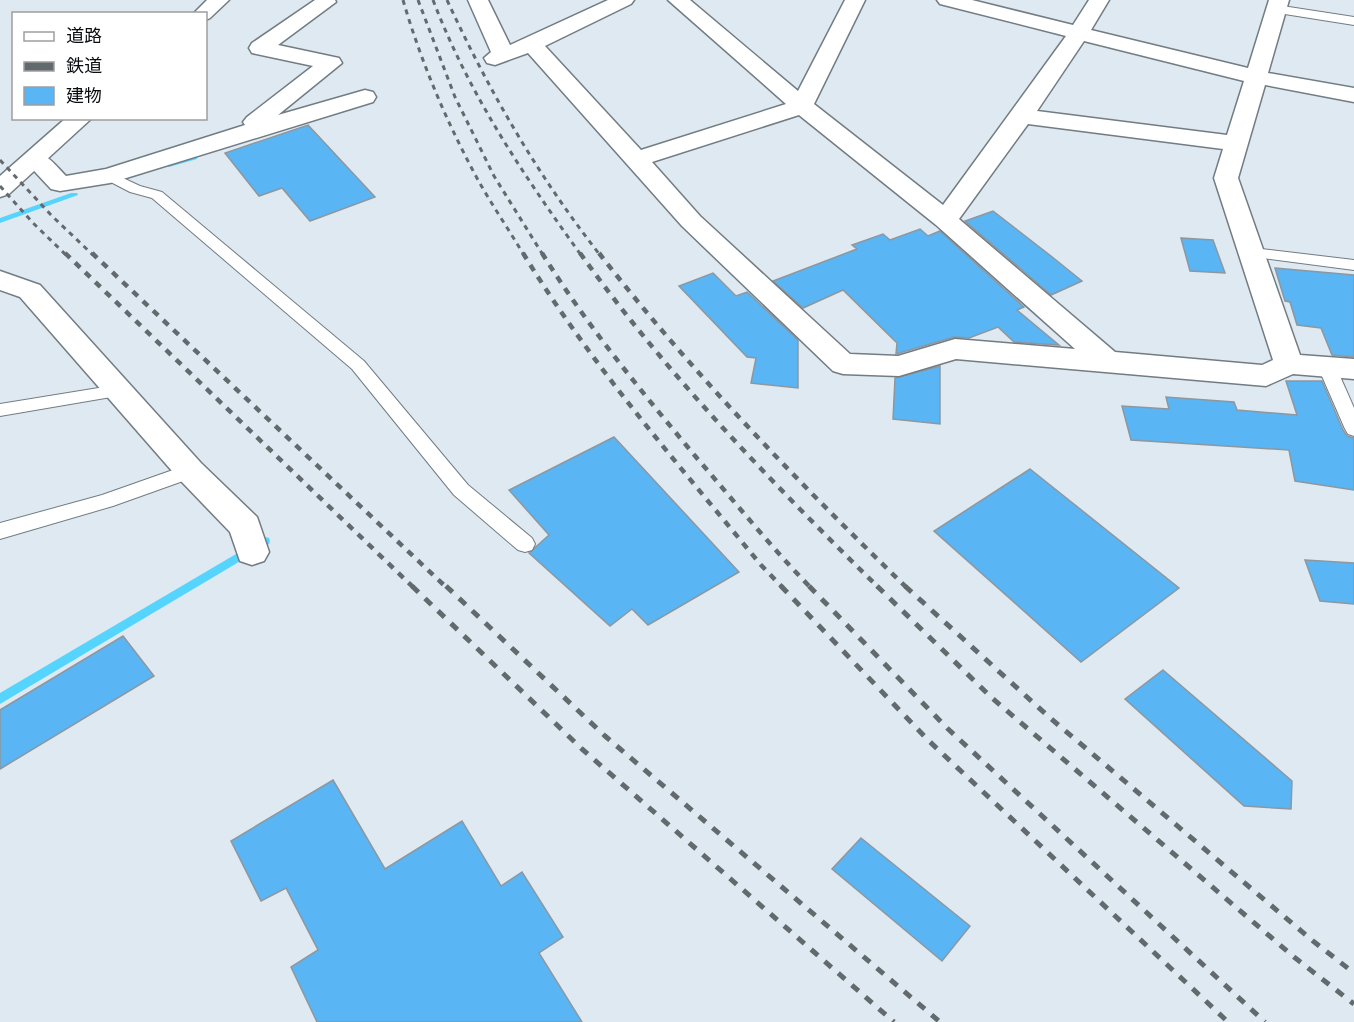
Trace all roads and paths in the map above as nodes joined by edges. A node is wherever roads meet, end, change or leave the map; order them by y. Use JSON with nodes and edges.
{"nodes":[{"id":1,"x":219,"y":0,"type":"edge"},
{"id":2,"x":478,"y":0,"type":"edge"},
{"id":3,"x":624,"y":0,"type":"edge"},
{"id":4,"x":678,"y":0,"type":"edge"},
{"id":5,"x":855,"y":0,"type":"edge"},
{"id":6,"x":951,"y":0,"type":"edge"},
{"id":7,"x":1099,"y":0,"type":"edge"},
{"id":8,"x":326,"y":2,"type":"dead end"},
{"id":9,"x":1278,"y":4,"type":"edge"},
{"id":10,"x":205,"y":12,"type":"edge"},
{"id":11,"x":1354,"y":21,"type":"edge"},
{"id":12,"x":1079,"y":33,"type":"junction"},
{"id":13,"x":532,"y":44,"type":"junction"},
{"id":14,"x":1256,"y":77,"type":"junction"},
{"id":15,"x":1354,"y":95,"type":"edge"},
{"id":16,"x":364,"y":97,"type":"dead end"},
{"id":17,"x":802,"y":106,"type":"junction"},
{"id":18,"x":1021,"y":116,"type":"junction"},
{"id":19,"x":79,"y":120,"type":"edge"},
{"id":20,"x":239,"y":134,"type":"junction"},
{"id":21,"x":1234,"y":143,"type":"junction"},
{"id":22,"x":34,"y":159,"type":"junction"},
{"id":23,"x":635,"y":160,"type":"junction"},
{"id":24,"x":111,"y":176,"type":"junction"},
{"id":25,"x":0,"y":189,"type":"edge"},
{"id":26,"x":945,"y":220,"type":"junction"},
{"id":27,"x":1253,"y":253,"type":"junction"},
{"id":28,"x":1354,"y":265,"type":"edge"},
{"id":29,"x":0,"y":280,"type":"edge"},
{"id":30,"x":1107,"y":361,"type":"junction"},
{"id":31,"x":1289,"y":363,"type":"junction"},
{"id":32,"x":1327,"y":367,"type":"junction"},
{"id":33,"x":1354,"y":369,"type":"edge"},
{"id":34,"x":117,"y":391,"type":"junction"},
{"id":35,"x":0,"y":410,"type":"edge"},
{"id":36,"x":1354,"y":429,"type":"edge"},
{"id":37,"x":190,"y":471,"type":"junction"},
{"id":38,"x":0,"y":531,"type":"edge"},
{"id":39,"x":525,"y":544,"type":"dead end"},
{"id":40,"x":252,"y":552,"type":"dead end"}],
"edges":[{"from":1,"to":10,"type":"street"},
{"from":2,"to":13,"type":"street"},
{"from":3,"to":13,"type":"street"},
{"from":4,"to":17,"type":"street"},
{"from":5,"to":17,"type":"street"},
{"from":6,"to":12,"type":"street"},
{"from":7,"to":12,"type":"street"},
{"from":8,"to":20,"type":"street"},
{"from":9,"to":11,"type":"lane"},
{"from":9,"to":14,"type":"street"},
{"from":12,"to":14,"type":"street"},
{"from":12,"to":18,"type":"street"},
{"from":13,"to":23,"type":"street"},
{"from":14,"to":15,"type":"street"},
{"from":14,"to":21,"type":"street"},
{"from":16,"to":20,"type":"street"},
{"from":17,"to":23,"type":"street"},
{"from":17,"to":26,"type":"street"},
{"from":18,"to":21,"type":"street"},
{"from":18,"to":26,"type":"street"},
{"from":19,"to":22,"type":"street"},
{"from":20,"to":24,"type":"street"},
{"from":21,"to":27,"type":"street"},
{"from":22,"to":24,"type":"street"},
{"from":22,"to":25,"type":"street"},
{"from":23,"to":30,"type":"street"},
{"from":24,"to":39,"type":"lane"},
{"from":26,"to":30,"type":"street"},
{"from":27,"to":28,"type":"lane"},
{"from":27,"to":31,"type":"street"},
{"from":29,"to":34,"type":"street"},
{"from":30,"to":31,"type":"street"},
{"from":31,"to":32,"type":"street"},
{"from":32,"to":33,"type":"street"},
{"from":32,"to":36,"type":"lane"},
{"from":34,"to":35,"type":"lane"},
{"from":34,"to":37,"type":"street"},
{"from":37,"to":38,"type":"lane"},
{"from":37,"to":40,"type":"street"}]}
